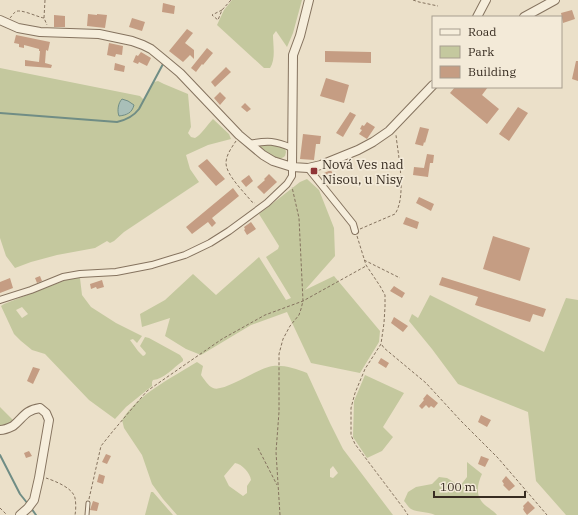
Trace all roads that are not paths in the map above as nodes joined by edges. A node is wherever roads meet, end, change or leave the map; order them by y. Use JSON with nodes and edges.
{"nodes":[{"id":1,"x":309,"y":0,"type":"edge"},
{"id":2,"x":486,"y":0,"type":"edge"},
{"id":3,"x":555,"y":0,"type":"edge"},
{"id":4,"x":478,"y":16,"type":"edge"},
{"id":5,"x":526,"y":16,"type":"edge"},
{"id":6,"x":3,"y":22,"type":"edge"},
{"id":7,"x":432,"y":86,"type":"edge"},
{"id":8,"x":250,"y":144,"type":"junction"},
{"id":9,"x":292,"y":148,"type":"junction"},
{"id":10,"x":292,"y":167,"type":"junction"},
{"id":11,"x":308,"y":168,"type":"junction"},
{"id":12,"x":355,"y":231,"type":"road end"},
{"id":13,"x":0,"y":300,"type":"edge"},
{"id":14,"x":0,"y":430,"type":"edge"},
{"id":15,"x":88,"y":503,"type":"road end"},
{"id":16,"x":20,"y":515,"type":"edge"},
{"id":17,"x":87,"y":515,"type":"edge"}],
"edges":[{"from":1,"to":9,"type":"street"},
{"from":2,"to":4,"type":"street"},
{"from":3,"to":5,"type":"street"},
{"from":6,"to":8,"type":"street"},
{"from":7,"to":11,"type":"street"},
{"from":8,"to":9,"type":"street"},
{"from":8,"to":10,"type":"street"},
{"from":9,"to":10,"type":"street"},
{"from":10,"to":11,"type":"street"},
{"from":10,"to":13,"type":"street"},
{"from":11,"to":12,"type":"street"},
{"from":14,"to":16,"type":"street"},
{"from":15,"to":17,"type":"lane"}]}
